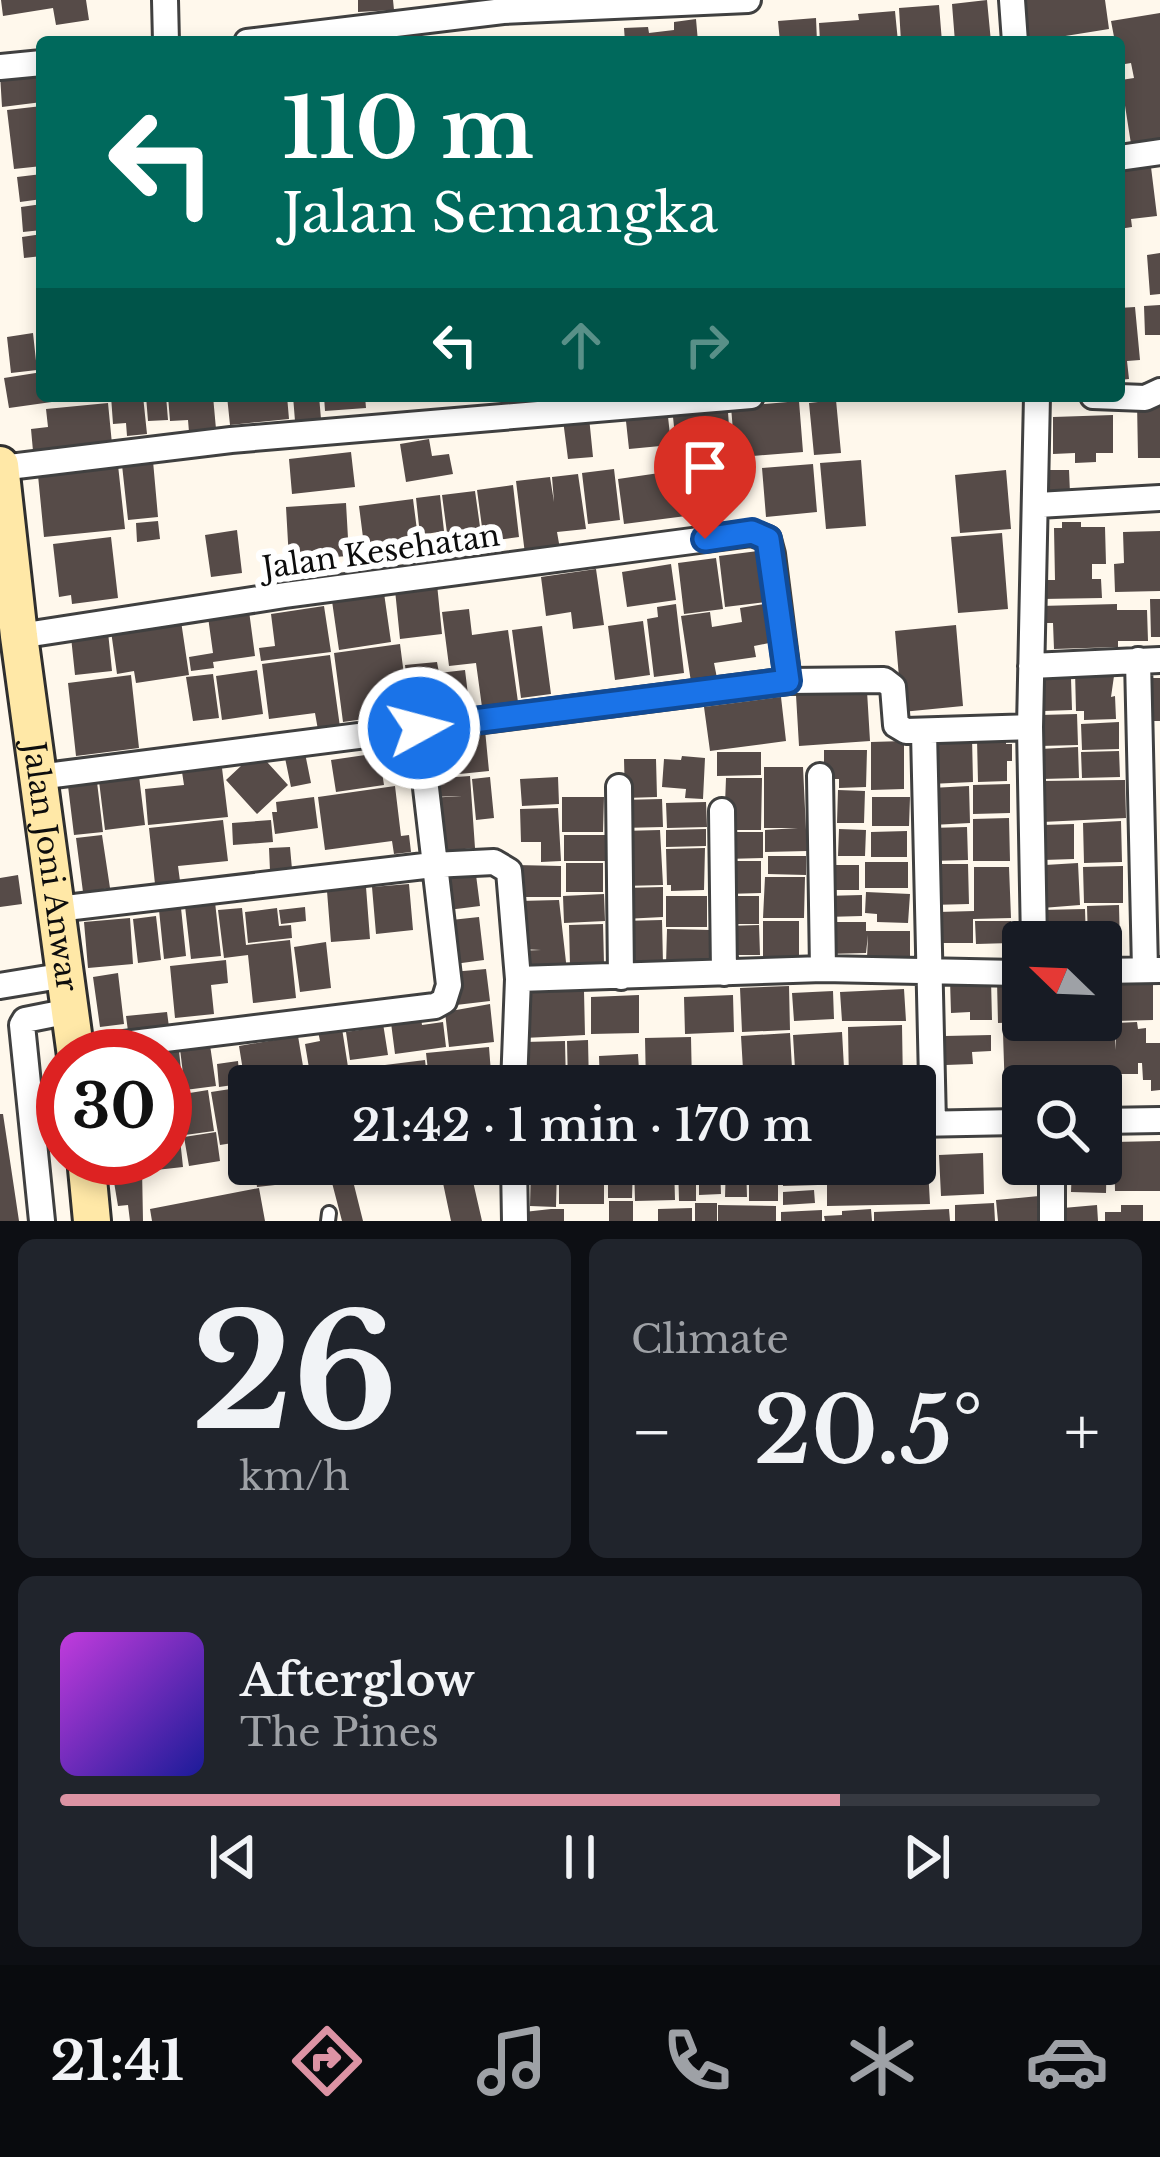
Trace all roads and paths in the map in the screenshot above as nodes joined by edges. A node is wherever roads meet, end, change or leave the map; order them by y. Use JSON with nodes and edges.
{"nodes":[{"id":1,"x":164,"y":0,"type":"edge"},
{"id":2,"x":748,"y":0,"type":"edge"},
{"id":3,"x":1012,"y":0,"type":"edge"},
{"id":4,"x":667,"y":3,"type":"edge"},
{"id":5,"x":166,"y":36,"type":"edge"},
{"id":6,"x":297,"y":36,"type":"edge"},
{"id":7,"x":1015,"y":36,"type":"edge"},
{"id":8,"x":36,"y":64,"type":"edge"},
{"id":9,"x":0,"y":68,"type":"edge"},
{"id":10,"x":1160,"y":152,"type":"edge"},
{"id":11,"x":1125,"y":157,"type":"edge"},
{"id":12,"x":1160,"y":391,"type":"edge"},
{"id":13,"x":1125,"y":397,"type":"edge"},
{"id":14,"x":681,"y":402,"type":"edge"},
{"id":15,"x":1037,"y":402,"type":"edge"},
{"id":16,"x":0,"y":466,"type":"edge"},
{"id":17,"x":1160,"y":498,"type":"edge"},
{"id":18,"x":1038,"y":505,"type":"junction"},
{"id":19,"x":4,"y":512,"type":"edge"},
{"id":20,"x":19,"y":635,"type":"junction"},
{"id":21,"x":1149,"y":660,"type":"edge"},
{"id":22,"x":1031,"y":666,"type":"junction"},
{"id":23,"x":788,"y":681,"type":"junction"},
{"id":24,"x":1030,"y":727,"type":"junction"},
{"id":25,"x":419,"y":728,"type":"junction"},
{"id":26,"x":924,"y":732,"type":"junction"},
{"id":27,"x":820,"y":776,"type":"dead end"},
{"id":28,"x":38,"y":777,"type":"junction"},
{"id":29,"x":620,"y":787,"type":"dead end"},
{"id":30,"x":722,"y":811,"type":"dead end"},
{"id":31,"x":433,"y":865,"type":"junction"},
{"id":32,"x":57,"y":909,"type":"junction"},
{"id":33,"x":1034,"y":921,"type":"edge"},
{"id":34,"x":823,"y":969,"type":"junction"},
{"id":35,"x":1153,"y":970,"type":"edge"},
{"id":36,"x":1122,"y":971,"type":"edge"},
{"id":37,"x":928,"y":972,"type":"junction"},
{"id":38,"x":1002,"y":973,"type":"edge"},
{"id":39,"x":724,"y":974,"type":"junction"},
{"id":40,"x":621,"y":977,"type":"junction"},
{"id":41,"x":518,"y":980,"type":"junction"},
{"id":42,"x":0,"y":986,"type":"edge"},
{"id":43,"x":68,"y":993,"type":"junction"},
{"id":44,"x":73,"y":1029,"type":"edge"},
{"id":45,"x":192,"y":1038,"type":"edge"},
{"id":46,"x":515,"y":1065,"type":"edge"},
{"id":47,"x":926,"y":1065,"type":"edge"},
{"id":48,"x":1160,"y":1120,"type":"edge"},
{"id":49,"x":1122,"y":1121,"type":"edge"},
{"id":50,"x":1002,"y":1122,"type":"edge"},
{"id":51,"x":936,"y":1124,"type":"edge"},
{"id":52,"x":89,"y":1185,"type":"edge"},
{"id":53,"x":514,"y":1185,"type":"edge"},
{"id":54,"x":1052,"y":1185,"type":"edge"},
{"id":55,"x":42,"y":1221,"type":"edge"},
{"id":56,"x":92,"y":1221,"type":"edge"},
{"id":57,"x":515,"y":1221,"type":"edge"},
{"id":58,"x":1052,"y":1221,"type":"edge"}],
"edges":[{"from":1,"to":5,"type":"street"},
{"from":2,"to":4,"type":"street"},
{"from":3,"to":7,"type":"street"},
{"from":4,"to":6,"type":"street"},
{"from":8,"to":9,"type":"street"},
{"from":10,"to":11,"type":"street"},
{"from":12,"to":13,"type":"street"},
{"from":14,"to":16,"type":"street"},
{"from":15,"to":18,"type":"street"},
{"from":16,"to":19,"type":"main road","name":"Jalan Joni Anwar"},
{"from":17,"to":18,"type":"street"},
{"from":18,"to":22,"type":"street"},
{"from":19,"to":20,"type":"main road","name":"Jalan Joni Anwar"},
{"from":20,"to":23,"type":"street","name":"Jalan Kesehatan"},
{"from":20,"to":28,"type":"main road","name":"Jalan Joni Anwar"},
{"from":21,"to":22,"type":"street"},
{"from":21,"to":35,"type":"street"},
{"from":22,"to":24,"type":"street"},
{"from":23,"to":25,"type":"street"},
{"from":23,"to":26,"type":"street"},
{"from":24,"to":26,"type":"street"},
{"from":24,"to":33,"type":"street"},
{"from":25,"to":28,"type":"street"},
{"from":25,"to":31,"type":"street"},
{"from":26,"to":37,"type":"street"},
{"from":27,"to":34,"type":"street"},
{"from":28,"to":32,"type":"main road","name":"Jalan Joni Anwar"},
{"from":29,"to":40,"type":"street"},
{"from":30,"to":39,"type":"street"},
{"from":31,"to":32,"type":"street"},
{"from":31,"to":41,"type":"street"},
{"from":31,"to":45,"type":"street"},
{"from":32,"to":43,"type":"main road","name":"Jalan Joni Anwar"},
{"from":34,"to":37,"type":"street"},
{"from":34,"to":39,"type":"street"},
{"from":35,"to":36,"type":"street"},
{"from":37,"to":38,"type":"street"},
{"from":37,"to":47,"type":"street"},
{"from":39,"to":40,"type":"street"},
{"from":40,"to":41,"type":"street"},
{"from":41,"to":46,"type":"street"},
{"from":42,"to":43,"type":"street"},
{"from":43,"to":44,"type":"main road","name":"Jalan Joni Anwar"},
{"from":43,"to":55,"type":"street"},
{"from":48,"to":49,"type":"street"},
{"from":50,"to":51,"type":"street"},
{"from":52,"to":56,"type":"main road"},
{"from":53,"to":57,"type":"street"},
{"from":54,"to":58,"type":"street"}]}
